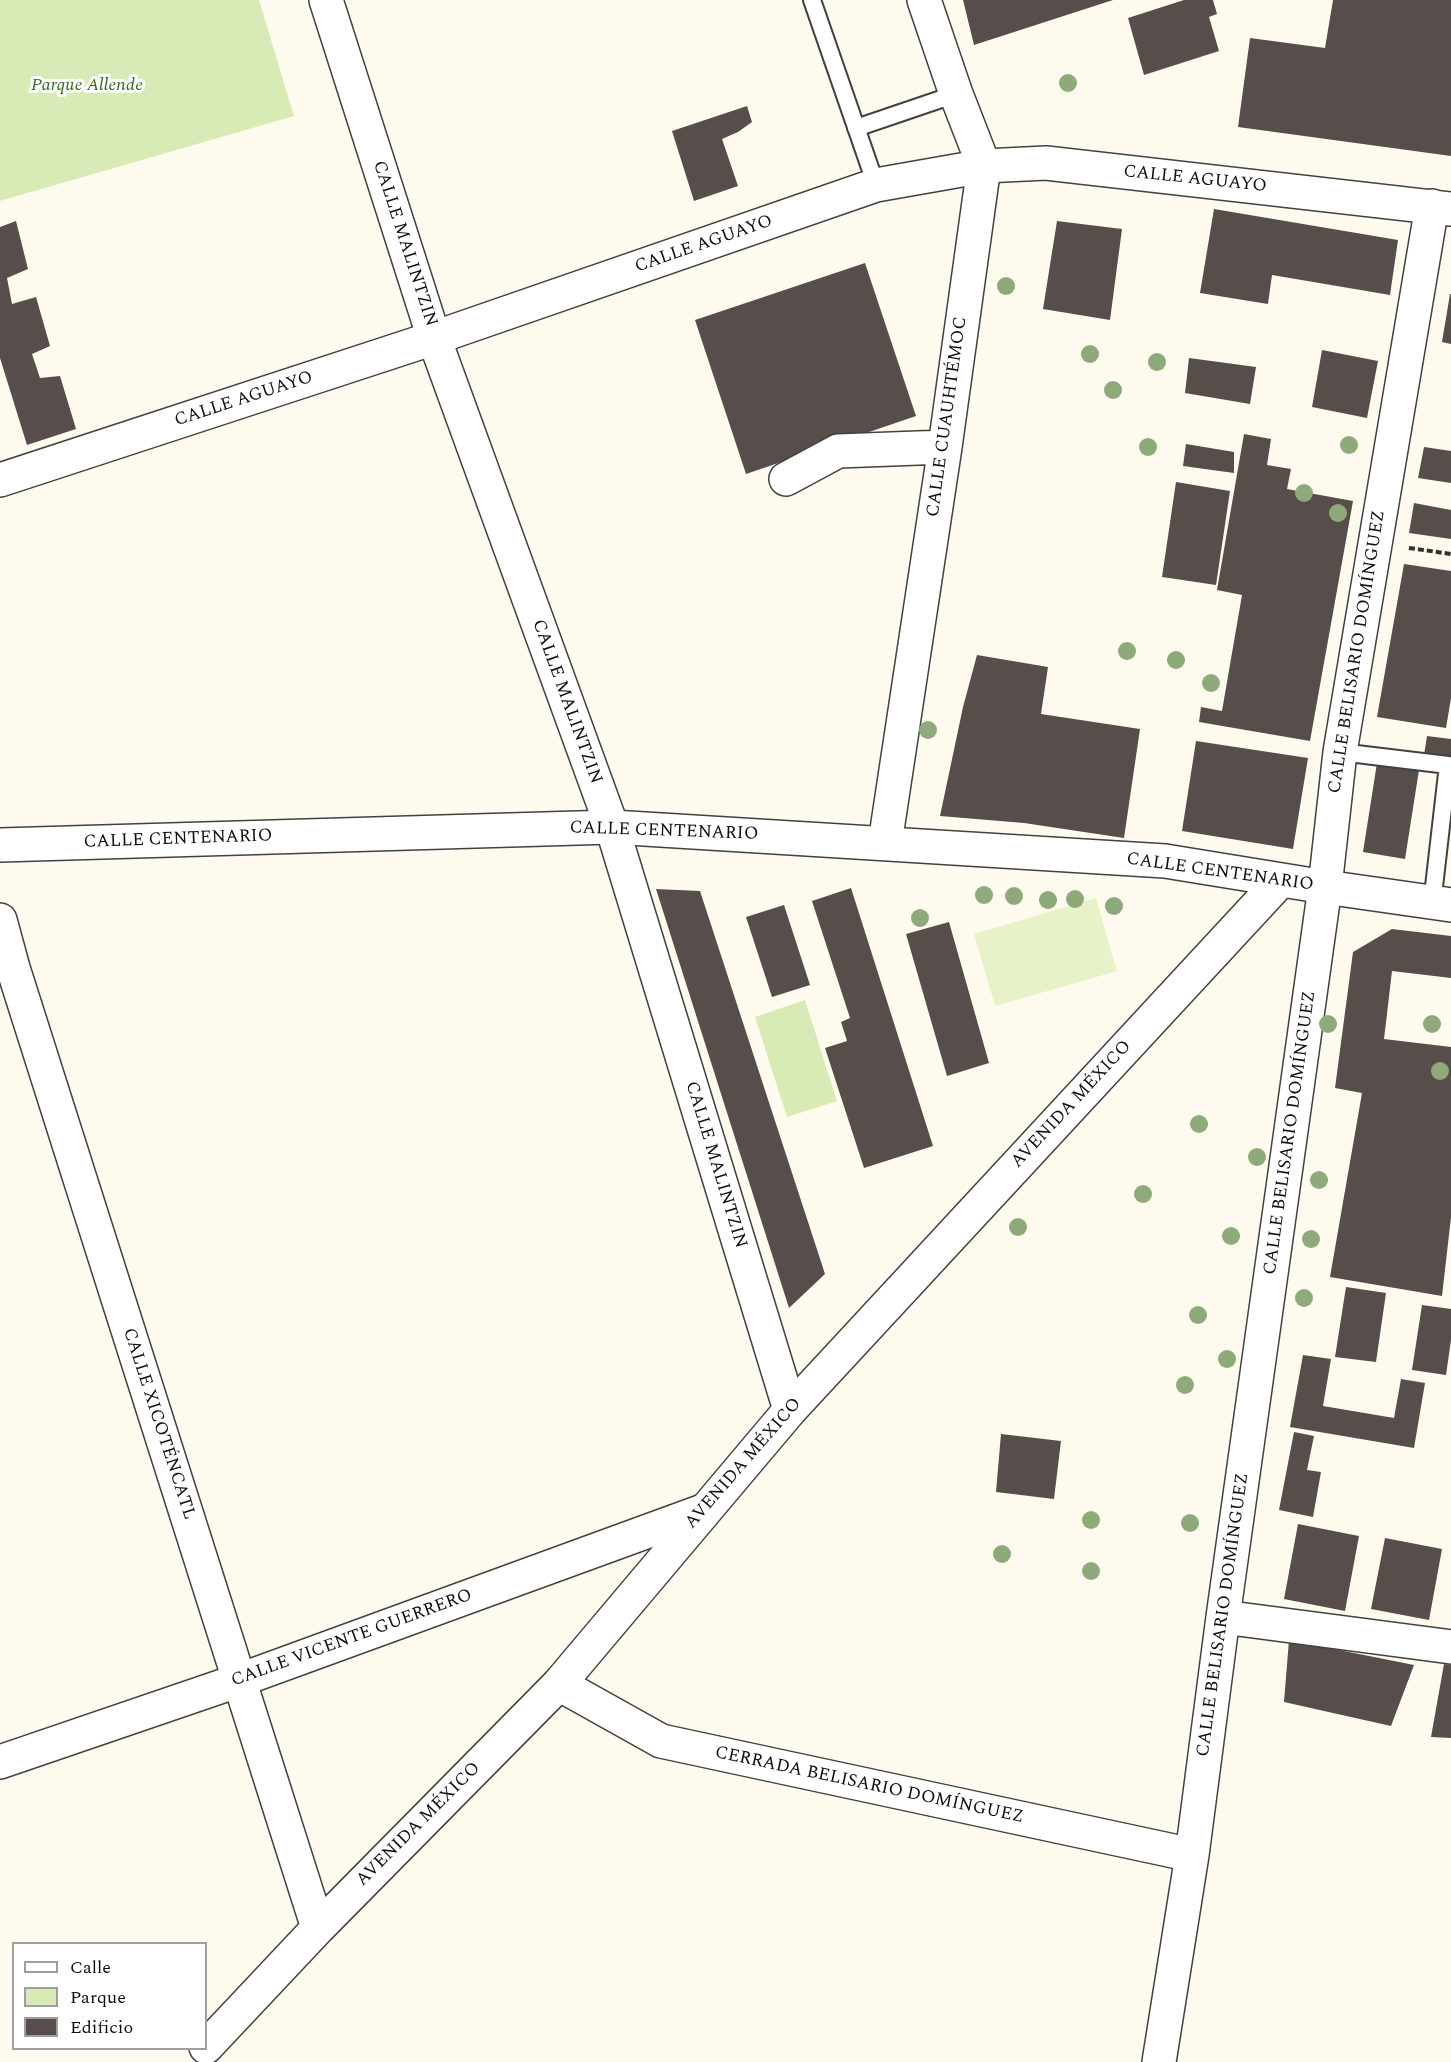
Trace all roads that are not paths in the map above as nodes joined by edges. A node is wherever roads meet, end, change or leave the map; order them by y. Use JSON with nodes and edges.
{"nodes":[{"id":1,"x":326,"y":0,"type":"edge"},
{"id":2,"x":812,"y":0,"type":"edge"},
{"id":3,"x":924,"y":0,"type":"edge"},
{"id":4,"x":956,"y":94,"type":"junction"},
{"id":5,"x":856,"y":128,"type":"junction"},
{"id":6,"x":984,"y":166,"type":"junction"},
{"id":7,"x":876,"y":185,"type":"junction"},
{"id":8,"x":1442,"y":208,"type":"edge"},
{"id":9,"x":434,"y":338,"type":"junction"},
{"id":10,"x":945,"y":447,"type":"junction"},
{"id":11,"x":786,"y":479,"type":"dead end"},
{"id":12,"x":0,"y":480,"type":"edge"},
{"id":13,"x":1340,"y":752,"type":"junction"},
{"id":14,"x":612,"y":826,"type":"junction"},
{"id":15,"x":885,"y":843,"type":"junction"},
{"id":16,"x":0,"y":845,"type":"edge"},
{"id":17,"x":1281,"y":880,"type":"junction"},
{"id":18,"x":1325,"y":887,"type":"junction"},
{"id":19,"x":1442,"y":904,"type":"edge"},
{"id":20,"x":0,"y":920,"type":"edge"},
{"id":21,"x":790,"y":1410,"type":"junction"},
{"id":22,"x":703,"y":1511,"type":"junction"},
{"id":23,"x":1223,"y":1617,"type":"junction"},
{"id":24,"x":1451,"y":1647,"type":"edge"},
{"id":25,"x":240,"y":1680,"type":"junction"},
{"id":26,"x":559,"y":1684,"type":"junction"},
{"id":27,"x":0,"y":1762,"type":"edge"},
{"id":28,"x":1192,"y":1856,"type":"junction"},
{"id":29,"x":318,"y":1928,"type":"junction"},
{"id":30,"x":207,"y":2046,"type":"edge"},
{"id":31,"x":203,"y":2050,"type":"edge"},
{"id":32,"x":191,"y":2062,"type":"edge"},
{"id":33,"x":1160,"y":2062,"type":"edge"}],
"edges":[{"from":1,"to":9,"type":"street","name":"CALLE MALINTZIN"},
{"from":2,"to":5,"type":"lane"},
{"from":3,"to":4,"type":"street","name":"CALLE CUAUHTÉMOC"},
{"from":4,"to":5,"type":"lane"},
{"from":4,"to":6,"type":"street","name":"CALLE CUAUHTÉMOC"},
{"from":5,"to":7,"type":"lane"},
{"from":6,"to":7,"type":"street","name":"CALLE AGUAYO"},
{"from":6,"to":8,"type":"street","name":"CALLE AGUAYO"},
{"from":6,"to":10,"type":"street","name":"CALLE CUAUHTÉMOC"},
{"from":7,"to":9,"type":"street","name":"CALLE AGUAYO"},
{"from":8,"to":13,"type":"street","name":"CALLE BELISARIO DOMÍNGUEZ"},
{"from":9,"to":12,"type":"street","name":"CALLE AGUAYO"},
{"from":9,"to":14,"type":"street","name":"CALLE MALINTZIN"},
{"from":10,"to":11,"type":"street"},
{"from":10,"to":15,"type":"street","name":"CALLE CUAUHTÉMOC"},
{"from":13,"to":18,"type":"street","name":"CALLE BELISARIO DOMÍNGUEZ"},
{"from":13,"to":19,"type":"lane"},
{"from":14,"to":15,"type":"street","name":"CALLE CENTENARIO"},
{"from":14,"to":16,"type":"street","name":"CALLE CENTENARIO"},
{"from":14,"to":21,"type":"street","name":"CALLE MALINTZIN"},
{"from":15,"to":17,"type":"street","name":"CALLE CENTENARIO"},
{"from":17,"to":18,"type":"street","name":"CALLE CENTENARIO"},
{"from":17,"to":21,"type":"street","name":"AVENIDA MÉXICO"},
{"from":18,"to":19,"type":"street","name":"CALLE CENTENARIO"},
{"from":18,"to":23,"type":"street","name":"CALLE BELISARIO DOMÍNGUEZ"},
{"from":20,"to":25,"type":"street","name":"CALLE XICOTÉNCATL"},
{"from":21,"to":22,"type":"street","name":"AVENIDA MÉXICO"},
{"from":22,"to":25,"type":"street","name":"CALLE VICENTE GUERRERO"},
{"from":22,"to":26,"type":"street","name":"AVENIDA MÉXICO"},
{"from":23,"to":24,"type":"street"},
{"from":23,"to":28,"type":"street","name":"CALLE BELISARIO DOMÍNGUEZ"},
{"from":25,"to":27,"type":"street","name":"CALLE VICENTE GUERRERO"},
{"from":25,"to":29,"type":"street","name":"CALLE XICOTÉNCATL"},
{"from":26,"to":28,"type":"street","name":"CERRADA BELISARIO DOMÍNGUEZ"},
{"from":26,"to":29,"type":"street","name":"AVENIDA MÉXICO"},
{"from":28,"to":33,"type":"street","name":"CALLE BELISARIO DOMÍNGUEZ"},
{"from":29,"to":30,"type":"street","name":"AVENIDA MÉXICO"},
{"from":31,"to":32,"type":"street","name":"AVENIDA MÉXICO"}]}
